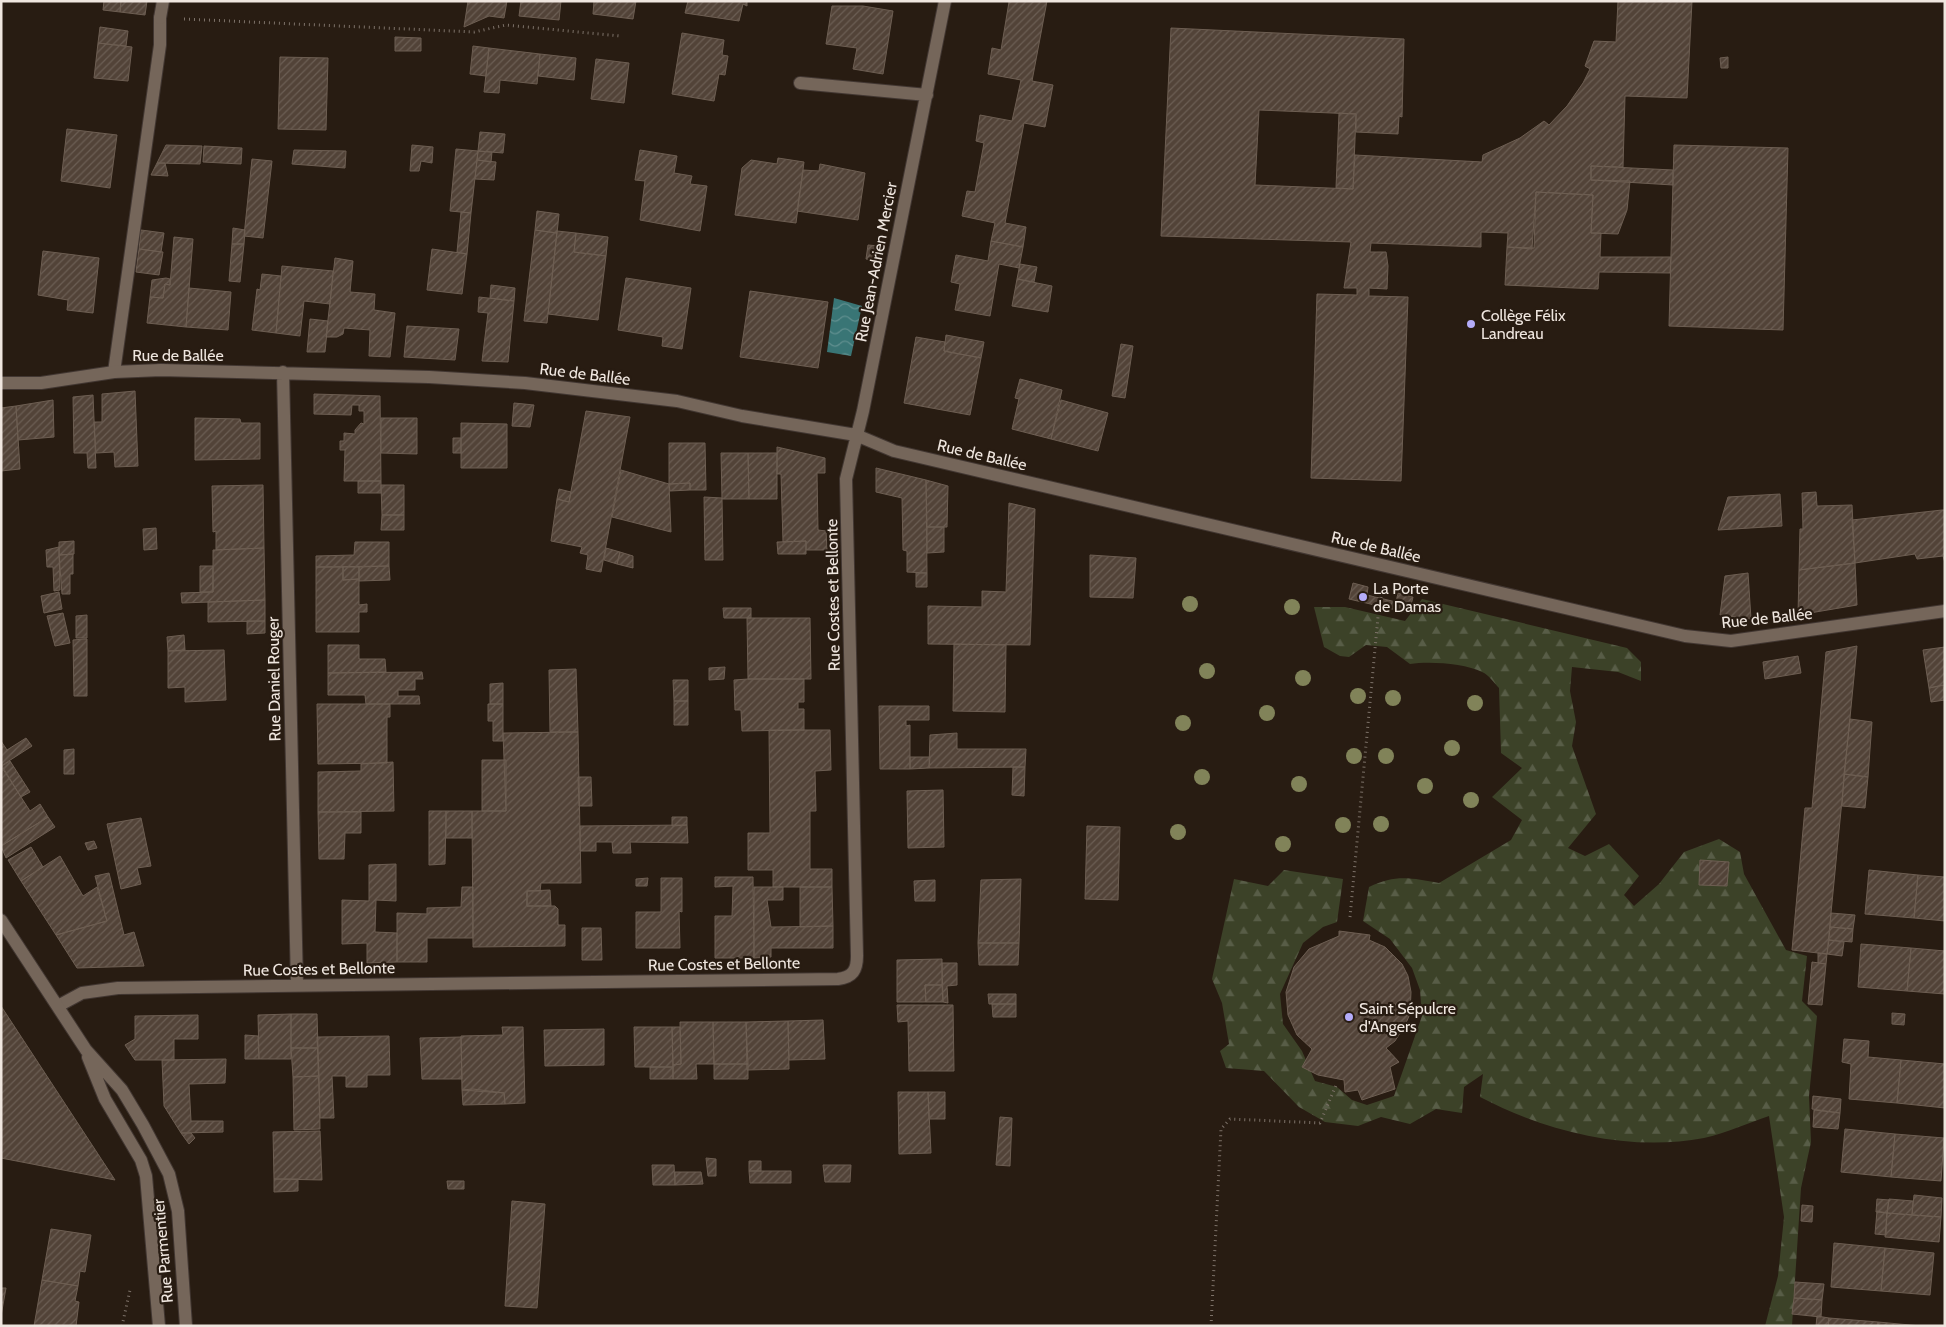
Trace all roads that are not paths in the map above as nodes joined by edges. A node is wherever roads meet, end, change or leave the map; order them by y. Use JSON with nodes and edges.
{"nodes":[{"id":1,"x":163,"y":1,"type":"edge"},
{"id":2,"x":945,"y":1,"type":"edge"},
{"id":3,"x":800,"y":83,"type":"dead end"},
{"id":4,"x":927,"y":95,"type":"junction"},
{"id":5,"x":114,"y":372,"type":"junction"},
{"id":6,"x":283,"y":372,"type":"junction"},
{"id":7,"x":1,"y":383,"type":"edge"},
{"id":8,"x":856,"y":435,"type":"junction"},
{"id":9,"x":1945,"y":611,"type":"edge"},
{"id":10,"x":1,"y":920,"type":"edge"},
{"id":11,"x":297,"y":985,"type":"junction"},
{"id":12,"x":58,"y":1006,"type":"junction"},
{"id":13,"x":86,"y":1050,"type":"junction"},
{"id":14,"x":159,"y":1326,"type":"edge"},
{"id":15,"x":186,"y":1326,"type":"edge"}],
"edges":[{"from":1,"to":5,"type":"street"},
{"from":2,"to":4,"type":"street","name":"Rue Jean-Adrien Mercier"},
{"from":3,"to":4,"type":"street"},
{"from":4,"to":8,"type":"street","name":"Rue Jean-Adrien Mercier"},
{"from":5,"to":6,"type":"street","name":"Rue de Ballée"},
{"from":5,"to":7,"type":"street","name":"Rue de Ballée"},
{"from":6,"to":8,"type":"street","name":"Rue de Ballée"},
{"from":6,"to":11,"type":"street","name":"Rue Daniel Rouger"},
{"from":8,"to":9,"type":"street","name":"Rue de Ballée"},
{"from":8,"to":11,"type":"street","name":"Rue Costes et Bellonte"},
{"from":10,"to":12,"type":"street","name":"Rue Parmentier"},
{"from":11,"to":12,"type":"street","name":"Rue Costes et Bellonte"},
{"from":12,"to":13,"type":"street","name":"Rue Parmentier"},
{"from":13,"to":14,"type":"street","name":"Rue Parmentier"},
{"from":13,"to":15,"type":"street","name":"Rue Parmentier"}]}
